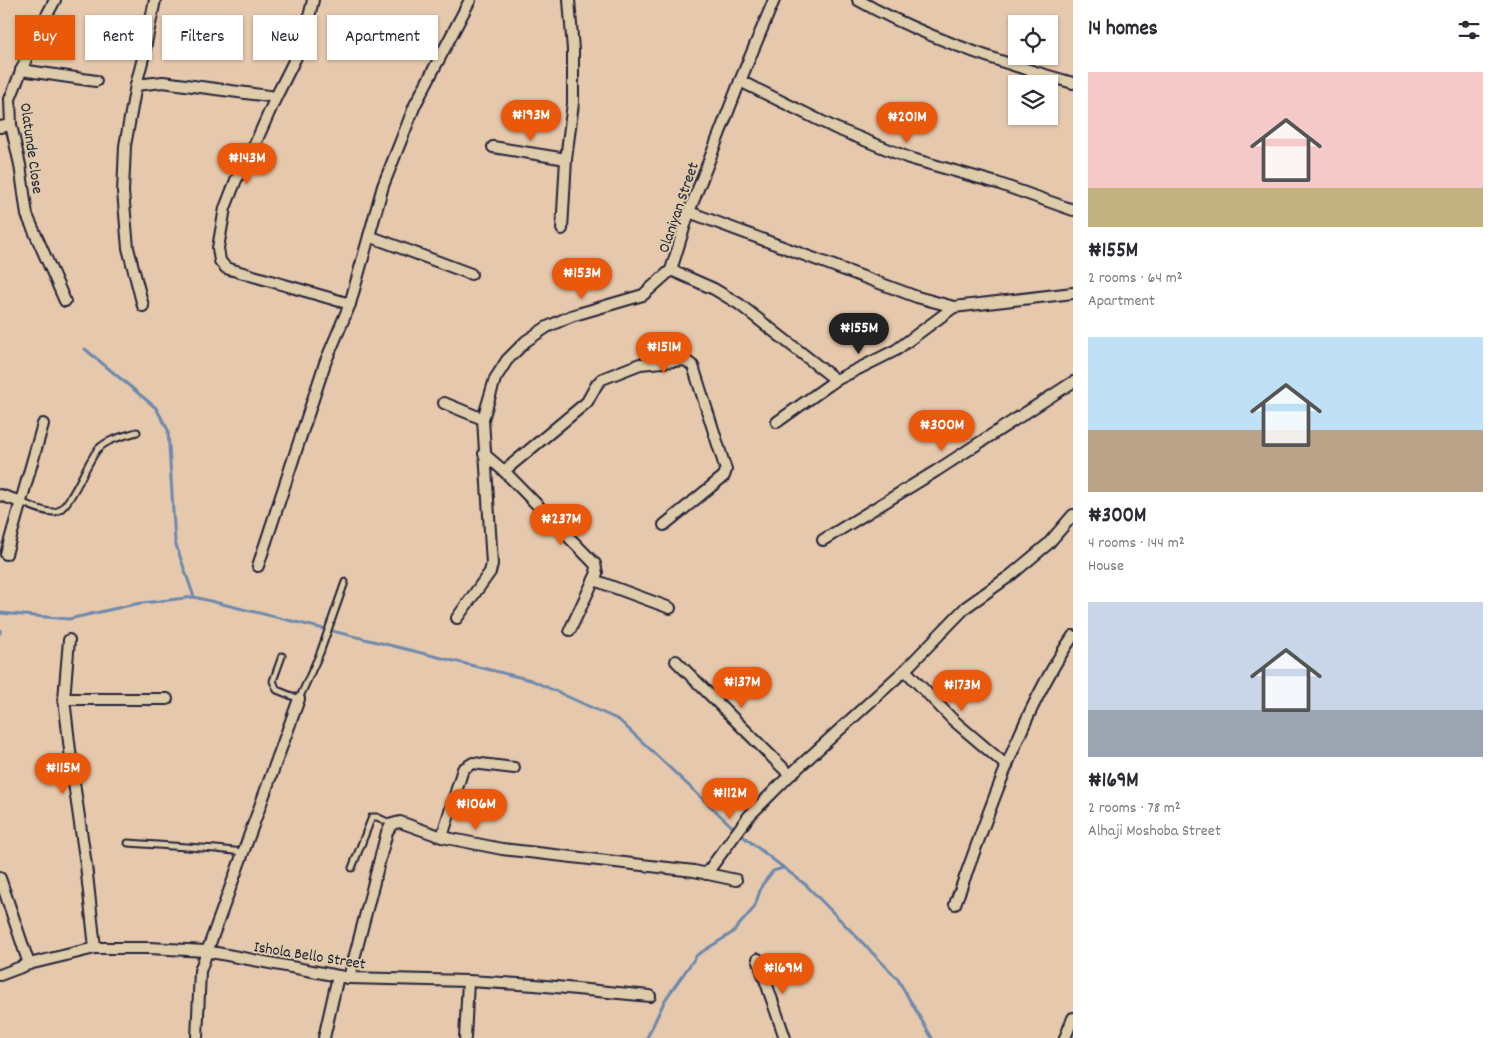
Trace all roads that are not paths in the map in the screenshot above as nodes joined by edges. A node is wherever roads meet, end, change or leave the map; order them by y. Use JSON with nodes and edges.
{"nodes":[{"id":1,"x":55,"y":0,"type":"edge"},
{"id":2,"x":155,"y":0,"type":"edge"},
{"id":3,"x":313,"y":0,"type":"edge"},
{"id":4,"x":470,"y":0,"type":"edge"},
{"id":5,"x":569,"y":0,"type":"edge"},
{"id":6,"x":774,"y":0,"type":"edge"},
{"id":7,"x":858,"y":0,"type":"edge"},
{"id":8,"x":21,"y":70,"type":"junction"},
{"id":9,"x":96,"y":81,"type":"dead end"},
{"id":10,"x":740,"y":81,"type":"junction"},
{"id":11,"x":1073,"y":83,"type":"edge"},
{"id":12,"x":136,"y":85,"type":"junction"},
{"id":13,"x":276,"y":98,"type":"junction"},
{"id":14,"x":11,"y":125,"type":"junction"},
{"id":15,"x":0,"y":127,"type":"edge"},
{"id":16,"x":493,"y":147,"type":"dead end"},
{"id":17,"x":566,"y":160,"type":"junction"},
{"id":18,"x":1073,"y":210,"type":"edge"},
{"id":19,"x":689,"y":212,"type":"junction"},
{"id":20,"x":562,"y":229,"type":"dead end"},
{"id":21,"x":369,"y":236,"type":"junction"},
{"id":22,"x":671,"y":270,"type":"junction"},
{"id":23,"x":471,"y":274,"type":"dead end"},
{"id":24,"x":1073,"y":293,"type":"edge"},
{"id":25,"x":65,"y":301,"type":"dead end"},
{"id":26,"x":350,"y":304,"type":"junction"},
{"id":27,"x":143,"y":306,"type":"dead end"},
{"id":28,"x":954,"y":306,"type":"junction"},
{"id":29,"x":836,"y":380,"type":"junction"},
{"id":30,"x":1073,"y":382,"type":"edge"},
{"id":31,"x":444,"y":403,"type":"dead end"},
{"id":32,"x":483,"y":419,"type":"junction"},
{"id":33,"x":777,"y":422,"type":"dead end"},
{"id":34,"x":43,"y":424,"type":"dead end"},
{"id":35,"x":137,"y":432,"type":"dead end"},
{"id":36,"x":484,"y":454,"type":"junction"},
{"id":37,"x":504,"y":471,"type":"junction"},
{"id":38,"x":0,"y":495,"type":"edge"},
{"id":39,"x":22,"y":502,"type":"junction"},
{"id":40,"x":1073,"y":515,"type":"edge"},
{"id":41,"x":664,"y":525,"type":"dead end"},
{"id":42,"x":823,"y":540,"type":"dead end"},
{"id":43,"x":6,"y":554,"type":"dead end"},
{"id":44,"x":258,"y":566,"type":"dead end"},
{"id":45,"x":594,"y":580,"type":"junction"},
{"id":46,"x":345,"y":582,"type":"dead end"},
{"id":47,"x":670,"y":608,"type":"dead end"},
{"id":48,"x":457,"y":618,"type":"dead end"},
{"id":49,"x":570,"y":630,"type":"dead end"},
{"id":50,"x":1073,"y":636,"type":"edge"},
{"id":51,"x":69,"y":640,"type":"dead end"},
{"id":52,"x":282,"y":656,"type":"dead end"},
{"id":53,"x":676,"y":660,"type":"dead end"},
{"id":54,"x":905,"y":670,"type":"junction"},
{"id":55,"x":64,"y":699,"type":"junction"},
{"id":56,"x":167,"y":699,"type":"dead end"},
{"id":57,"x":299,"y":699,"type":"junction"},
{"id":58,"x":1007,"y":766,"type":"junction"},
{"id":59,"x":514,"y":768,"type":"dead end"},
{"id":60,"x":790,"y":775,"type":"junction"},
{"id":61,"x":392,"y":824,"type":"junction"},
{"id":62,"x":442,"y":837,"type":"junction"},
{"id":63,"x":128,"y":843,"type":"dead end"},
{"id":64,"x":242,"y":852,"type":"junction"},
{"id":65,"x":352,"y":868,"type":"dead end"},
{"id":66,"x":706,"y":874,"type":"junction"},
{"id":67,"x":0,"y":878,"type":"edge"},
{"id":68,"x":736,"y":880,"type":"dead end"},
{"id":69,"x":955,"y":904,"type":"dead end"},
{"id":70,"x":96,"y":948,"type":"junction"},
{"id":71,"x":206,"y":951,"type":"junction"},
{"id":72,"x":758,"y":960,"type":"dead end"},
{"id":73,"x":29,"y":964,"type":"junction"},
{"id":74,"x":0,"y":975,"type":"edge"},
{"id":75,"x":338,"y":976,"type":"junction"},
{"id":76,"x":350,"y":978,"type":"junction"},
{"id":77,"x":468,"y":981,"type":"junction"},
{"id":78,"x":650,"y":996,"type":"dead end"},
{"id":79,"x":1073,"y":1018,"type":"edge"},
{"id":80,"x":197,"y":1038,"type":"edge"},
{"id":81,"x":324,"y":1038,"type":"edge"},
{"id":82,"x":465,"y":1038,"type":"edge"},
{"id":83,"x":785,"y":1038,"type":"edge"},
{"id":84,"x":1065,"y":1038,"type":"edge"}],
"edges":[{"from":1,"to":8,"type":"street","name":"Olatunde Close"},
{"from":2,"to":12,"type":"street"},
{"from":3,"to":13,"type":"street"},
{"from":4,"to":21,"type":"street"},
{"from":5,"to":17,"type":"street"},
{"from":6,"to":10,"type":"street","name":"Olaniyan Street"},
{"from":7,"to":11,"type":"street"},
{"from":8,"to":9,"type":"street"},
{"from":8,"to":14,"type":"street","name":"Olatunde Close"},
{"from":10,"to":18,"type":"street"},
{"from":10,"to":19,"type":"street","name":"Olaniyan Street"},
{"from":12,"to":13,"type":"street"},
{"from":12,"to":27,"type":"street"},
{"from":13,"to":26,"type":"street"},
{"from":14,"to":15,"type":"street"},
{"from":14,"to":25,"type":"street","name":"Olatunde Close"},
{"from":16,"to":17,"type":"street"},
{"from":17,"to":20,"type":"street"},
{"from":19,"to":22,"type":"street","name":"Olaniyan Street"},
{"from":19,"to":28,"type":"street"},
{"from":21,"to":23,"type":"street"},
{"from":21,"to":26,"type":"street"},
{"from":22,"to":29,"type":"street"},
{"from":22,"to":32,"type":"street","name":"Olaniyan Street"},
{"from":24,"to":28,"type":"street"},
{"from":26,"to":44,"type":"street"},
{"from":28,"to":29,"type":"street"},
{"from":29,"to":33,"type":"street"},
{"from":30,"to":42,"type":"street"},
{"from":31,"to":32,"type":"street"},
{"from":32,"to":36,"type":"street","name":"Olaniyan Street"},
{"from":34,"to":39,"type":"street"},
{"from":35,"to":39,"type":"lane"},
{"from":36,"to":37,"type":"street"},
{"from":36,"to":48,"type":"street","name":"Olaniyan Street"},
{"from":37,"to":41,"type":"street"},
{"from":37,"to":45,"type":"street"},
{"from":38,"to":39,"type":"street"},
{"from":39,"to":43,"type":"street"},
{"from":40,"to":54,"type":"street"},
{"from":45,"to":47,"type":"street"},
{"from":45,"to":49,"type":"street"},
{"from":46,"to":57,"type":"lane"},
{"from":50,"to":58,"type":"street"},
{"from":51,"to":55,"type":"street"},
{"from":52,"to":57,"type":"lane"},
{"from":53,"to":60,"type":"street"},
{"from":54,"to":58,"type":"street"},
{"from":54,"to":60,"type":"street"},
{"from":55,"to":56,"type":"street"},
{"from":55,"to":70,"type":"street"},
{"from":57,"to":64,"type":"street"},
{"from":58,"to":69,"type":"street"},
{"from":59,"to":62,"type":"street"},
{"from":60,"to":66,"type":"street"},
{"from":61,"to":62,"type":"street"},
{"from":61,"to":65,"type":"lane"},
{"from":61,"to":76,"type":"street"},
{"from":62,"to":66,"type":"street"},
{"from":63,"to":64,"type":"lane"},
{"from":64,"to":71,"type":"street"},
{"from":66,"to":68,"type":"street"},
{"from":67,"to":73,"type":"street"},
{"from":70,"to":71,"type":"street","name":"Ishola Bello Street"},
{"from":70,"to":73,"type":"street","name":"Ishola Bello Street"},
{"from":71,"to":75,"type":"street","name":"Ishola Bello Street"},
{"from":71,"to":80,"type":"street"},
{"from":72,"to":83,"type":"street"},
{"from":73,"to":74,"type":"street","name":"Ishola Bello Street"},
{"from":75,"to":76,"type":"street","name":"Ishola Bello Street"},
{"from":75,"to":81,"type":"street"},
{"from":76,"to":77,"type":"street","name":"Ishola Bello Street"},
{"from":77,"to":78,"type":"street","name":"Ishola Bello Street"},
{"from":77,"to":82,"type":"street"},
{"from":79,"to":84,"type":"street"}]}
